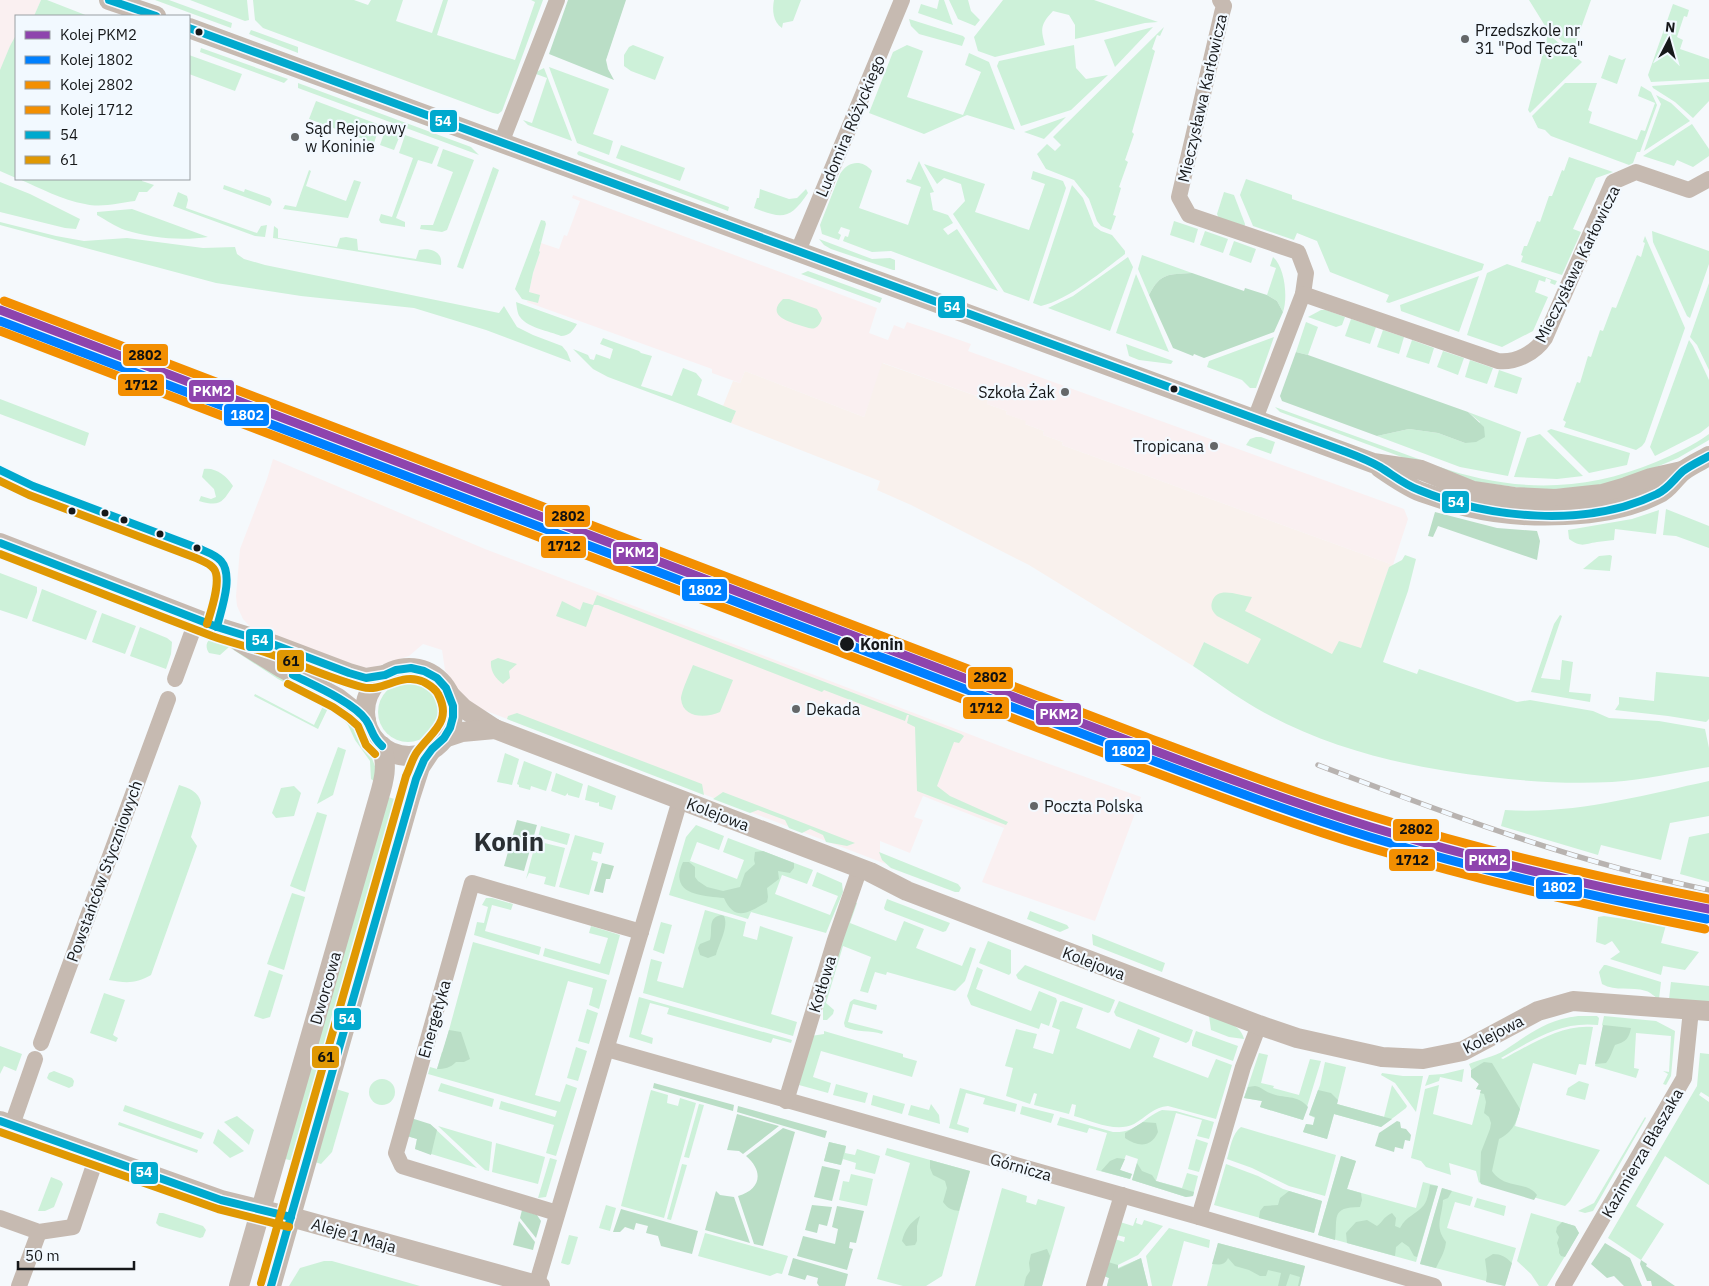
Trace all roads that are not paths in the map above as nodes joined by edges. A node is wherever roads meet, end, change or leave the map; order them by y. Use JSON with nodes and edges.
{"nodes":[{"id":1,"x":109,"y":0,"type":"edge"},
{"id":2,"x":557,"y":0,"type":"edge"},
{"id":3,"x":902,"y":0,"type":"edge"},
{"id":4,"x":1220,"y":0,"type":"edge"},
{"id":5,"x":153,"y":15,"type":"edge"},
{"id":6,"x":190,"y":28,"type":"edge"},
{"id":7,"x":501,"y":143,"type":"junction"},
{"id":8,"x":1709,"y":179,"type":"edge"},
{"id":9,"x":798,"y":251,"type":"junction"},
{"id":10,"x":1302,"y":294,"type":"junction"},
{"id":11,"x":1255,"y":419,"type":"junction"},
{"id":12,"x":1709,"y":456,"type":"edge"},
{"id":13,"x":0,"y":543,"type":"edge"},
{"id":14,"x":197,"y":619,"type":"junction"},
{"id":15,"x":217,"y":627,"type":"junction"},
{"id":16,"x":385,"y":675,"type":"junction"},
{"id":17,"x":175,"y":679,"type":"dead end"},
{"id":18,"x":450,"y":696,"type":"junction"},
{"id":19,"x":168,"y":700,"type":"dead end"},
{"id":20,"x":366,"y":720,"type":"junction"},
{"id":21,"x":495,"y":729,"type":"junction"},
{"id":22,"x":438,"y":743,"type":"junction"},
{"id":23,"x":382,"y":746,"type":"junction"},
{"id":24,"x":680,"y":800,"type":"junction"},
{"id":25,"x":860,"y":868,"type":"junction"},
{"id":26,"x":641,"y":932,"type":"junction"},
{"id":27,"x":1700,"y":1011,"type":"edge"},
{"id":28,"x":1259,"y":1025,"type":"junction"},
{"id":29,"x":41,"y":1043,"type":"dead end"},
{"id":30,"x":607,"y":1049,"type":"junction"},
{"id":31,"x":36,"y":1059,"type":"dead end"},
{"id":32,"x":786,"y":1101,"type":"junction"},
{"id":33,"x":6,"y":1123,"type":"edge"},
{"id":34,"x":97,"y":1156,"type":"junction"},
{"id":35,"x":1122,"y":1195,"type":"junction"},
{"id":36,"x":261,"y":1210,"type":"junction"},
{"id":37,"x":557,"y":1213,"type":"junction"},
{"id":38,"x":291,"y":1217,"type":"junction"},
{"id":39,"x":1199,"y":1217,"type":"junction"},
{"id":40,"x":0,"y":1218,"type":"edge"},
{"id":41,"x":39,"y":1232,"type":"junction"},
{"id":42,"x":19,"y":1286,"type":"edge"},
{"id":43,"x":239,"y":1286,"type":"edge"},
{"id":44,"x":271,"y":1286,"type":"edge"},
{"id":45,"x":537,"y":1286,"type":"edge"},
{"id":46,"x":1094,"y":1286,"type":"edge"},
{"id":47,"x":1434,"y":1286,"type":"edge"},
{"id":48,"x":1563,"y":1286,"type":"edge"}],
"edges":[{"from":1,"to":5,"type":"street"},
{"from":2,"to":7,"type":"street"},
{"from":3,"to":9,"type":"street","name":"Ludomira Różyckiego"},
{"from":4,"to":10,"type":"street","name":"Mieczysława Karłowicza"},
{"from":6,"to":7,"type":"street"},
{"from":7,"to":9,"type":"street"},
{"from":8,"to":10,"type":"street","name":"Mieczysława Karłowicza"},
{"from":9,"to":11,"type":"street"},
{"from":10,"to":11,"type":"street","name":"Mieczysława Karłowicza"},
{"from":11,"to":12,"type":"street"},
{"from":13,"to":14,"type":"street"},
{"from":14,"to":15,"type":"street"},
{"from":14,"to":17,"type":"street"},
{"from":15,"to":16,"type":"street"},
{"from":15,"to":20,"type":"street"},
{"from":16,"to":18,"type":"street"},
{"from":16,"to":20,"type":"street"},
{"from":18,"to":21,"type":"street","name":"Kolejowa"},
{"from":18,"to":22,"type":"street"},
{"from":19,"to":29,"type":"street","name":"Powstańców Styczniowych"},
{"from":20,"to":23,"type":"street"},
{"from":21,"to":22,"type":"street","name":"Kolejowa"},
{"from":21,"to":24,"type":"street","name":"Kolejowa"},
{"from":22,"to":23,"type":"street"},
{"from":22,"to":38,"type":"street","name":"Dworcowa"},
{"from":23,"to":36,"type":"street","name":"Dworcowa"},
{"from":24,"to":25,"type":"street","name":"Kolejowa"},
{"from":24,"to":26,"type":"street"},
{"from":25,"to":28,"type":"street","name":"Kolejowa"},
{"from":25,"to":32,"type":"street","name":"Kotłowa"},
{"from":26,"to":30,"type":"street"},
{"from":26,"to":37,"type":"street","name":"Energetyka"},
{"from":27,"to":28,"type":"street","name":"Kolejowa"},
{"from":27,"to":48,"type":"street","name":"Kazimierza Błaszaka"},
{"from":28,"to":39,"type":"street"},
{"from":30,"to":32,"type":"street","name":"Górnicza"},
{"from":30,"to":37,"type":"street"},
{"from":31,"to":33,"type":"street"},
{"from":32,"to":35,"type":"street","name":"Górnicza"},
{"from":33,"to":34,"type":"street","name":"Aleje 1 Maja"},
{"from":34,"to":36,"type":"street","name":"Aleje 1 Maja"},
{"from":34,"to":41,"type":"street"},
{"from":35,"to":39,"type":"street","name":"Górnicza"},
{"from":35,"to":46,"type":"street"},
{"from":36,"to":38,"type":"street","name":"Aleje 1 Maja"},
{"from":36,"to":43,"type":"street","name":"Dworcowa"},
{"from":37,"to":45,"type":"street"},
{"from":38,"to":44,"type":"street","name":"Dworcowa"},
{"from":38,"to":45,"type":"street","name":"Aleje 1 Maja"},
{"from":39,"to":47,"type":"street","name":"Górnicza"},
{"from":40,"to":41,"type":"street"},
{"from":41,"to":42,"type":"street"}]}
